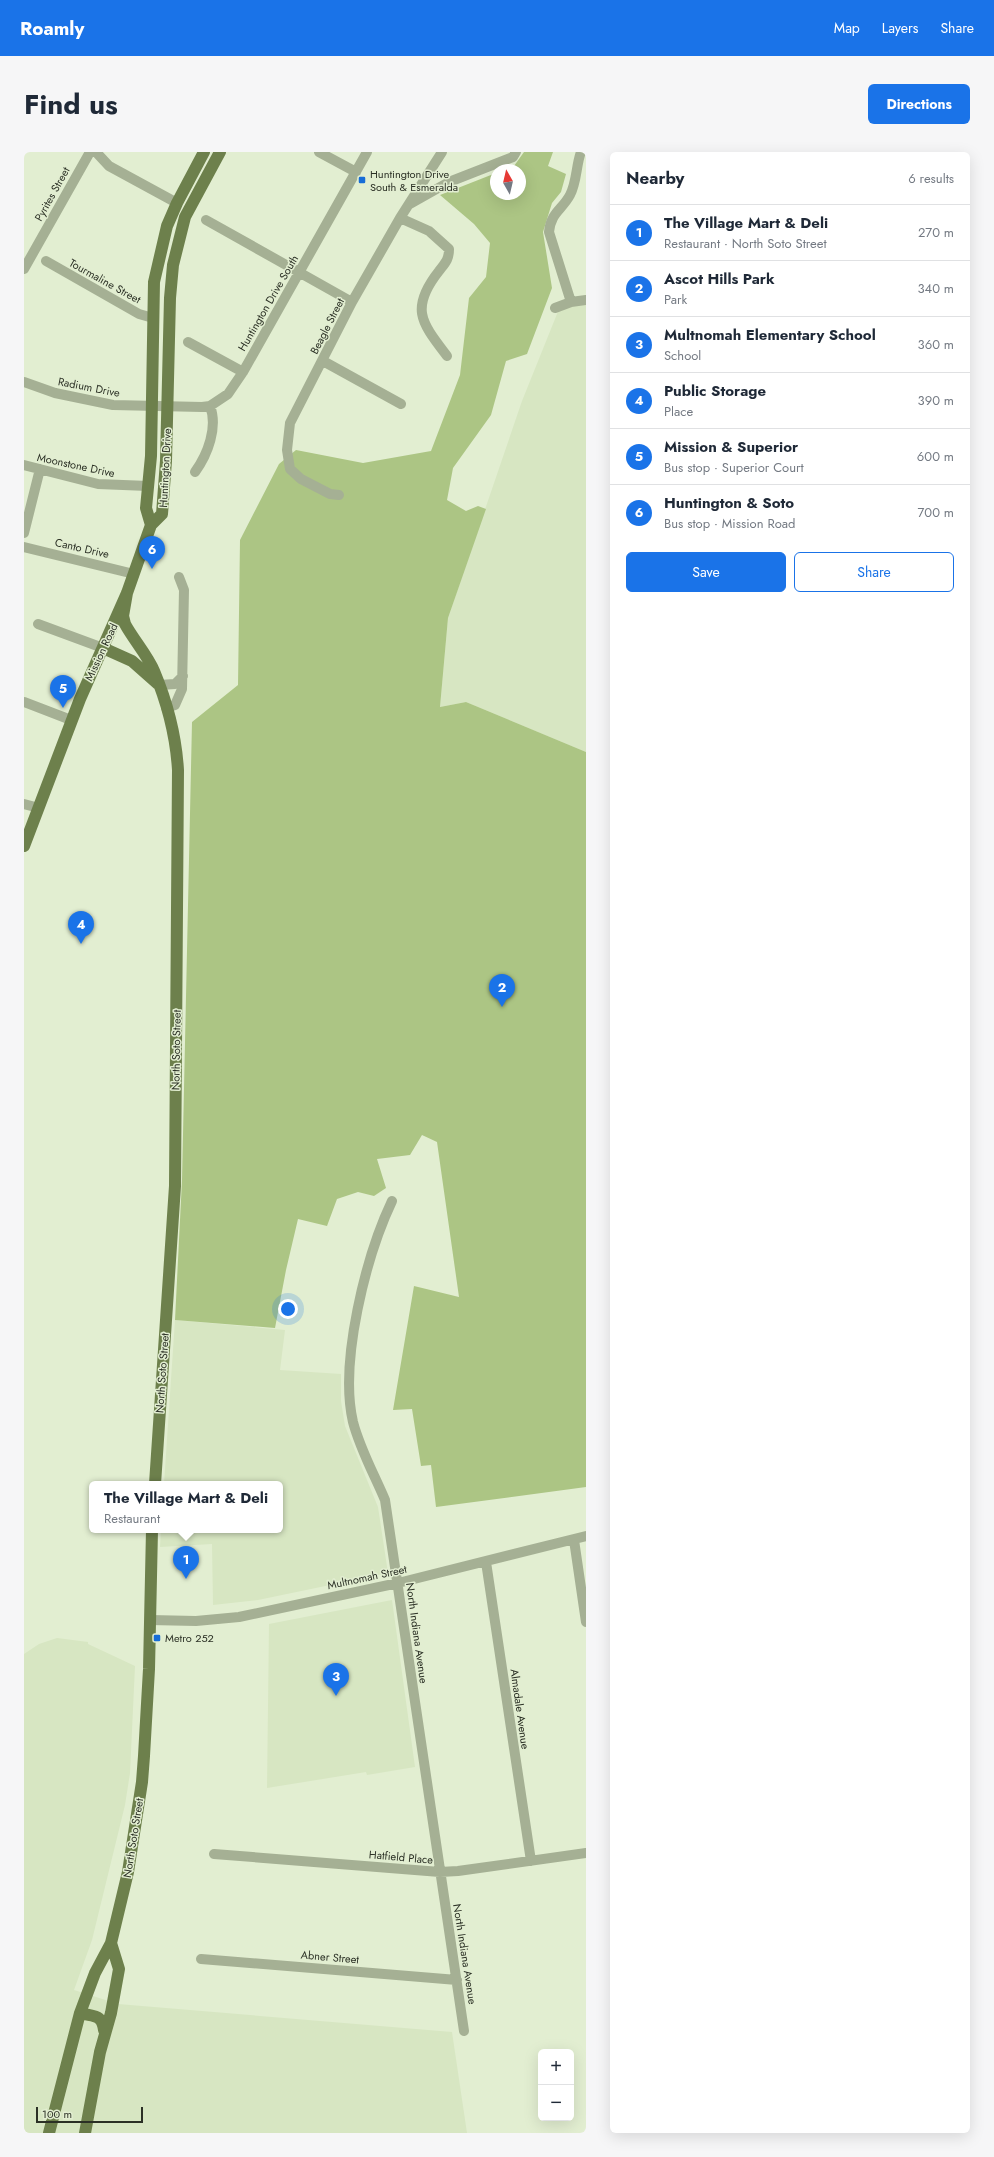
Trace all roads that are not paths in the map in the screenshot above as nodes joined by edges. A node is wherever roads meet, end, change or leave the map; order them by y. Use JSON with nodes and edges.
{"nodes":[{"id":1,"x":90,"y":152,"type":"edge"},
{"id":2,"x":96,"y":152,"type":"edge"},
{"id":3,"x":204,"y":152,"type":"edge"},
{"id":4,"x":220,"y":152,"type":"edge"},
{"id":5,"x":320,"y":152,"type":"edge"},
{"id":6,"x":367,"y":152,"type":"edge"},
{"id":7,"x":442,"y":152,"type":"edge"},
{"id":8,"x":581,"y":152,"type":"edge"},
{"id":9,"x":513,"y":154,"type":"edge"},
{"id":10,"x":356,"y":172,"type":"junction"},
{"id":11,"x":177,"y":203,"type":"junction"},
{"id":12,"x":408,"y":205,"type":"junction"},
{"id":13,"x":400,"y":218,"type":"junction"},
{"id":14,"x":206,"y":220,"type":"dead end"},
{"id":15,"x":46,"y":262,"type":"dead end"},
{"id":16,"x":24,"y":269,"type":"edge"},
{"id":17,"x":300,"y":271,"type":"junction"},
{"id":18,"x":586,"y":300,"type":"edge"},
{"id":19,"x":352,"y":302,"type":"junction"},
{"id":20,"x":571,"y":302,"type":"junction"},
{"id":21,"x":556,"y":308,"type":"dead end"},
{"id":22,"x":153,"y":318,"type":"junction"},
{"id":23,"x":188,"y":342,"type":"dead end"},
{"id":24,"x":447,"y":356,"type":"dead end"},
{"id":25,"x":323,"y":361,"type":"junction"},
{"id":26,"x":242,"y":372,"type":"junction"},
{"id":27,"x":24,"y":382,"type":"edge"},
{"id":28,"x":400,"y":404,"type":"dead end"},
{"id":29,"x":151,"y":406,"type":"junction"},
{"id":30,"x":210,"y":406,"type":"junction"},
{"id":31,"x":168,"y":408,"type":"junction"},
{"id":32,"x":24,"y":465,"type":"edge"},
{"id":33,"x":40,"y":469,"type":"junction"},
{"id":34,"x":195,"y":472,"type":"dead end"},
{"id":35,"x":148,"y":486,"type":"junction"},
{"id":36,"x":339,"y":495,"type":"dead end"},
{"id":37,"x":151,"y":525,"type":"junction"},
{"id":38,"x":24,"y":534,"type":"edge"},
{"id":39,"x":24,"y":547,"type":"edge"},
{"id":40,"x":134,"y":574,"type":"junction"},
{"id":41,"x":179,"y":577,"type":"dead end"},
{"id":42,"x":127,"y":593,"type":"junction"},
{"id":43,"x":38,"y":624,"type":"dead end"},
{"id":44,"x":103,"y":648,"type":"junction"},
{"id":45,"x":183,"y":676,"type":"junction"},
{"id":46,"x":159,"y":685,"type":"junction"},
{"id":47,"x":24,"y":702,"type":"edge"},
{"id":48,"x":166,"y":708,"type":"junction"},
{"id":49,"x":71,"y":720,"type":"junction"},
{"id":50,"x":24,"y":804,"type":"edge"},
{"id":51,"x":39,"y":808,"type":"junction"},
{"id":52,"x":24,"y":846,"type":"edge"},
{"id":53,"x":392,"y":1201,"type":"dead end"},
{"id":54,"x":154,"y":1481,"type":"edge"},
{"id":55,"x":152,"y":1533,"type":"edge"},
{"id":56,"x":586,"y":1536,"type":"edge"},
{"id":57,"x":574,"y":1540,"type":"junction"},
{"id":58,"x":486,"y":1562,"type":"junction"},
{"id":59,"x":398,"y":1583,"type":"junction"},
{"id":60,"x":150,"y":1620,"type":"junction"},
{"id":61,"x":586,"y":1622,"type":"edge"},
{"id":62,"x":586,"y":1853,"type":"edge"},
{"id":63,"x":214,"y":1854,"type":"dead end"},
{"id":64,"x":531,"y":1861,"type":"junction"},
{"id":65,"x":440,"y":1872,"type":"junction"},
{"id":66,"x":111,"y":1943,"type":"junction"},
{"id":67,"x":201,"y":1959,"type":"dead end"},
{"id":68,"x":457,"y":1980,"type":"junction"},
{"id":69,"x":80,"y":2013,"type":"junction"},
{"id":70,"x":104,"y":2030,"type":"junction"},
{"id":71,"x":464,"y":2031,"type":"dead end"},
{"id":72,"x":49,"y":2133,"type":"edge"},
{"id":73,"x":85,"y":2133,"type":"edge"}],
"edges":[{"from":1,"to":16,"type":"street","name":"Pyrites Street"},
{"from":2,"to":11,"type":"street"},
{"from":3,"to":11,"type":"main road","name":"Huntington Drive"},
{"from":4,"to":31,"type":"main road","name":"Huntington Drive"},
{"from":5,"to":10,"type":"street"},
{"from":6,"to":10,"type":"street","name":"Huntington Drive South"},
{"from":7,"to":12,"type":"street","name":"Beagle Street"},
{"from":8,"to":20,"type":"street"},
{"from":9,"to":12,"type":"street"},
{"from":10,"to":17,"type":"street","name":"Huntington Drive South"},
{"from":11,"to":22,"type":"main road","name":"Huntington Drive"},
{"from":12,"to":13,"type":"street","name":"Beagle Street"},
{"from":13,"to":19,"type":"street","name":"Beagle Street"},
{"from":13,"to":24,"type":"street"},
{"from":14,"to":17,"type":"street"},
{"from":15,"to":22,"type":"street","name":"Tourmaline Street"},
{"from":17,"to":19,"type":"street"},
{"from":17,"to":26,"type":"street","name":"Huntington Drive South"},
{"from":18,"to":20,"type":"street"},
{"from":19,"to":25,"type":"street","name":"Beagle Street"},
{"from":20,"to":21,"type":"street"},
{"from":22,"to":29,"type":"main road","name":"Huntington Drive"},
{"from":23,"to":26,"type":"street"},
{"from":25,"to":28,"type":"street"},
{"from":25,"to":36,"type":"street","name":"Beagle Street"},
{"from":26,"to":30,"type":"street","name":"Huntington Drive South"},
{"from":27,"to":29,"type":"street","name":"Radium Drive"},
{"from":29,"to":31,"type":"street"},
{"from":29,"to":35,"type":"main road","name":"Huntington Drive"},
{"from":30,"to":31,"type":"street"},
{"from":30,"to":34,"type":"street"},
{"from":31,"to":37,"type":"main road","name":"Huntington Drive"},
{"from":32,"to":33,"type":"street","name":"Moonstone Drive"},
{"from":33,"to":35,"type":"street","name":"Moonstone Drive"},
{"from":33,"to":38,"type":"street"},
{"from":35,"to":37,"type":"main road","name":"Huntington Drive"},
{"from":37,"to":40,"type":"main road","name":"Mission Road"},
{"from":39,"to":40,"type":"street","name":"Canto Drive"},
{"from":40,"to":42,"type":"main road","name":"Mission Road"},
{"from":41,"to":45,"type":"street"},
{"from":42,"to":44,"type":"main road","name":"Mission Road"},
{"from":42,"to":46,"type":"main road","name":"North Soto Street"},
{"from":43,"to":44,"type":"street"},
{"from":44,"to":46,"type":"main road"},
{"from":44,"to":49,"type":"main road","name":"Mission Road"},
{"from":45,"to":46,"type":"street"},
{"from":45,"to":48,"type":"street"},
{"from":46,"to":48,"type":"main road","name":"North Soto Street"},
{"from":47,"to":49,"type":"street"},
{"from":48,"to":54,"type":"main road","name":"North Soto Street"},
{"from":49,"to":51,"type":"main road","name":"Mission Road"},
{"from":50,"to":51,"type":"street"},
{"from":51,"to":52,"type":"main road","name":"Mission Road"},
{"from":53,"to":59,"type":"street","name":"North Indiana Avenue"},
{"from":55,"to":60,"type":"main road","name":"North Soto Street"},
{"from":56,"to":57,"type":"street","name":"Multnomah Street"},
{"from":57,"to":58,"type":"street","name":"Multnomah Street"},
{"from":57,"to":61,"type":"street"},
{"from":58,"to":59,"type":"street","name":"Multnomah Street"},
{"from":58,"to":64,"type":"street","name":"Almadale Avenue"},
{"from":59,"to":60,"type":"street","name":"Multnomah Street"},
{"from":59,"to":65,"type":"street","name":"North Indiana Avenue"},
{"from":60,"to":66,"type":"main road","name":"North Soto Street"},
{"from":62,"to":64,"type":"street","name":"Hatfield Place"},
{"from":63,"to":65,"type":"street","name":"Hatfield Place"},
{"from":64,"to":65,"type":"street","name":"Hatfield Place"},
{"from":65,"to":68,"type":"street","name":"North Indiana Avenue"},
{"from":66,"to":69,"type":"main road","name":"North Soto Street"},
{"from":66,"to":70,"type":"main road"},
{"from":67,"to":68,"type":"street","name":"Abner Street"},
{"from":68,"to":71,"type":"street","name":"North Indiana Avenue"},
{"from":69,"to":70,"type":"main road"},
{"from":69,"to":72,"type":"main road","name":"North Soto Street"},
{"from":70,"to":73,"type":"main road"}]}
